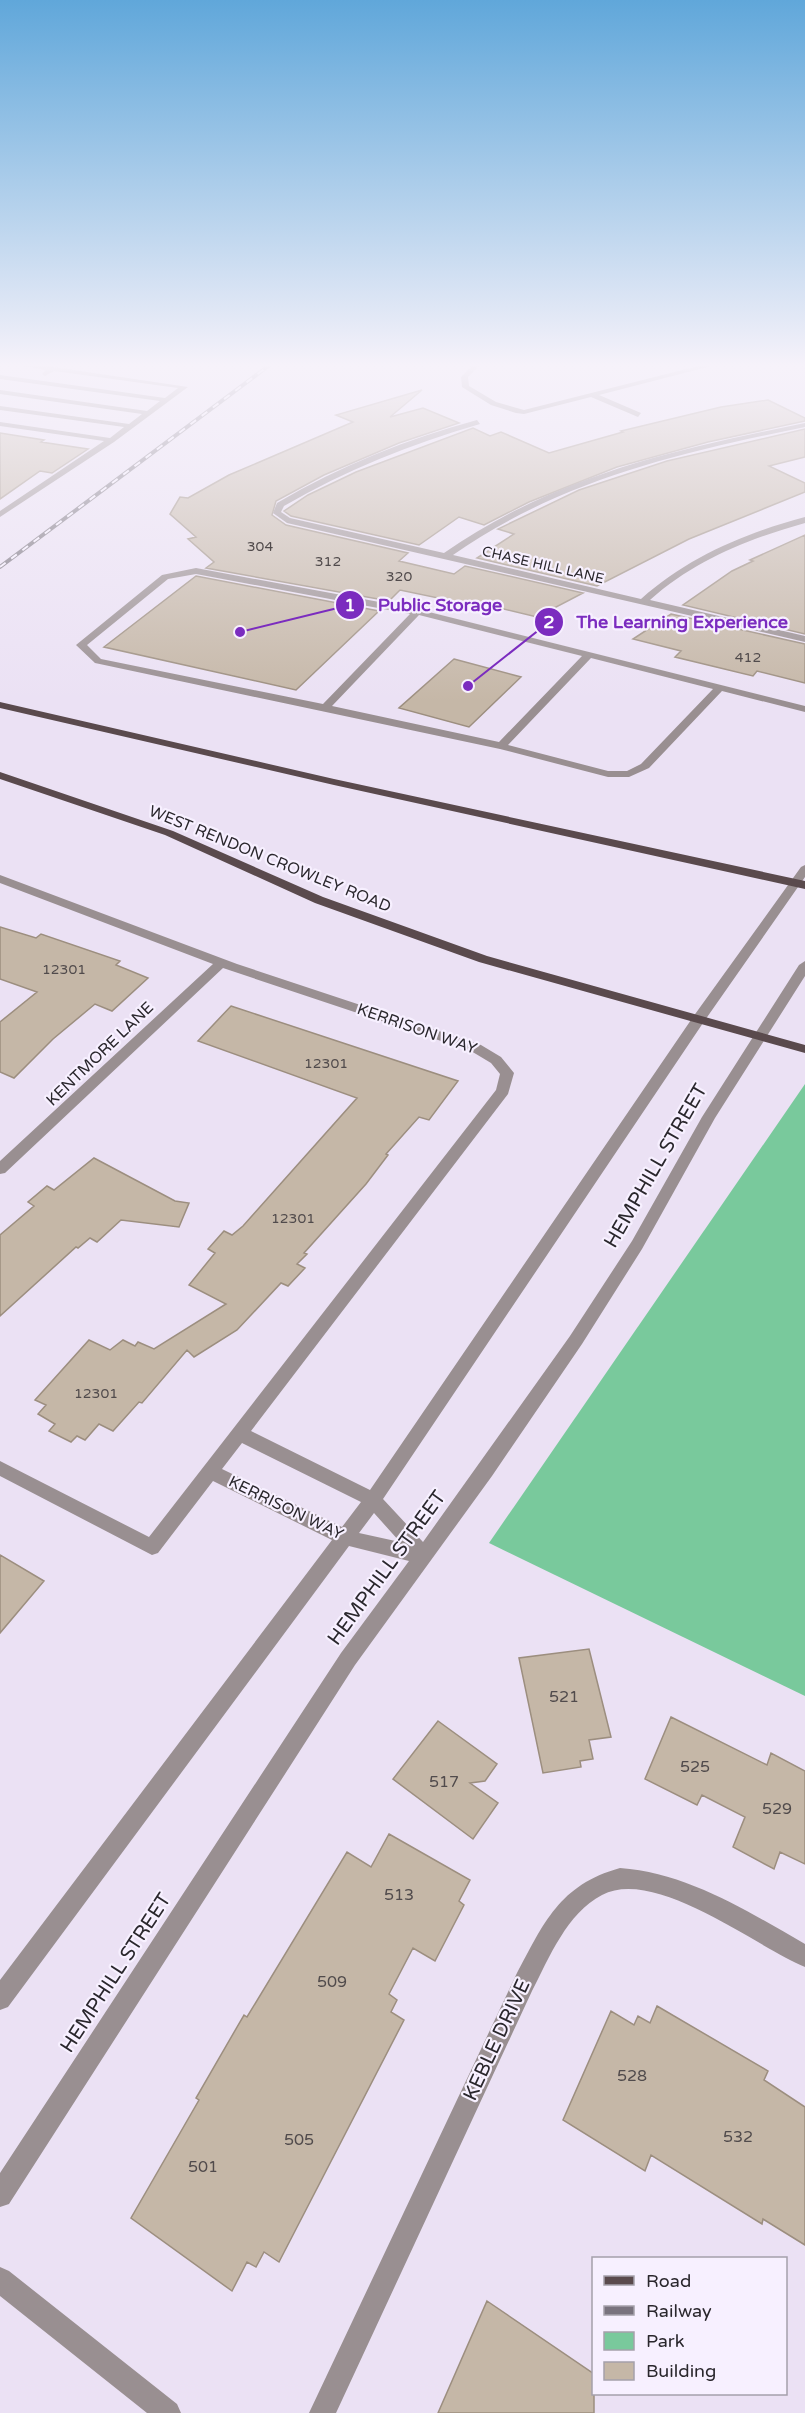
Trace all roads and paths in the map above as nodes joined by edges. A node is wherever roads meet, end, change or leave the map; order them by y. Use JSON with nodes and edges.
{"nodes":[{"id":1,"x":57,"y":477,"type":"edge"},
{"id":2,"x":333,"y":477,"type":"edge"},
{"id":3,"x":606,"y":477,"type":"edge"},
{"id":4,"x":0,"y":515,"type":"edge"},
{"id":5,"x":805,"y":520,"type":"edge"},
{"id":6,"x":447,"y":556,"type":"junction"},
{"id":7,"x":644,"y":602,"type":"junction"},
{"id":8,"x":417,"y":612,"type":"junction"},
{"id":9,"x":805,"y":639,"type":"edge"},
{"id":10,"x":588,"y":656,"type":"junction"},
{"id":11,"x":719,"y":688,"type":"junction"},
{"id":12,"x":0,"y":705,"type":"edge"},
{"id":13,"x":324,"y":708,"type":"junction"},
{"id":14,"x":805,"y":709,"type":"edge"},
{"id":15,"x":501,"y":746,"type":"junction"},
{"id":16,"x":0,"y":775,"type":"edge"},
{"id":17,"x":0,"y":879,"type":"edge"},
{"id":18,"x":802,"y":879,"type":"edge"},
{"id":19,"x":222,"y":962,"type":"junction"},
{"id":20,"x":805,"y":965,"type":"edge"},
{"id":21,"x":698,"y":1020,"type":"junction"},
{"id":22,"x":762,"y":1038,"type":"junction"},
{"id":23,"x":805,"y":1049,"type":"edge"},
{"id":24,"x":0,"y":1169,"type":"edge"},
{"id":25,"x":240,"y":1434,"type":"junction"},
{"id":26,"x":0,"y":1468,"type":"edge"},
{"id":27,"x":211,"y":1472,"type":"junction"},
{"id":28,"x":373,"y":1500,"type":"junction"},
{"id":29,"x":344,"y":1537,"type":"junction"},
{"id":30,"x":424,"y":1556,"type":"junction"},
{"id":31,"x":805,"y":1956,"type":"edge"},
{"id":32,"x":0,"y":1999,"type":"edge"},
{"id":33,"x":0,"y":2195,"type":"edge"},
{"id":34,"x":0,"y":2280,"type":"edge"},
{"id":35,"x":168,"y":2413,"type":"edge"},
{"id":36,"x":322,"y":2413,"type":"edge"}],
"edges":[{"from":1,"to":4,"type":"street"},
{"from":2,"to":6,"type":"street","name":"CHASE HILL LANE"},
{"from":3,"to":6,"type":"street"},
{"from":5,"to":7,"type":"street"},
{"from":6,"to":7,"type":"street","name":"CHASE HILL LANE"},
{"from":7,"to":9,"type":"street","name":"CHASE HILL LANE"},
{"from":8,"to":10,"type":"street"},
{"from":8,"to":13,"type":"street"},
{"from":8,"to":13,"type":"street"},
{"from":10,"to":11,"type":"street"},
{"from":10,"to":15,"type":"street"},
{"from":11,"to":14,"type":"street"},
{"from":11,"to":15,"type":"street"},
{"from":12,"to":18,"type":"main road"},
{"from":13,"to":15,"type":"street"},
{"from":16,"to":21,"type":"main road","name":"WEST RENDON CROWLEY ROAD"},
{"from":17,"to":19,"type":"street","name":"KERRISON WAY"},
{"from":18,"to":21,"type":"street"},
{"from":19,"to":24,"type":"street","name":"KENTMORE LANE"},
{"from":19,"to":25,"type":"street","name":"KERRISON WAY"},
{"from":20,"to":22,"type":"street","name":"HEMPHILL STREET"},
{"from":21,"to":22,"type":"main road","name":"WEST RENDON CROWLEY ROAD"},
{"from":21,"to":28,"type":"street"},
{"from":22,"to":23,"type":"main road","name":"WEST RENDON CROWLEY ROAD"},
{"from":22,"to":30,"type":"street","name":"HEMPHILL STREET"},
{"from":25,"to":27,"type":"street","name":"KERRISON WAY"},
{"from":25,"to":28,"type":"street"},
{"from":26,"to":27,"type":"street","name":"KERRISON WAY"},
{"from":27,"to":29,"type":"street","name":"KERRISON WAY"},
{"from":28,"to":29,"type":"street"},
{"from":28,"to":30,"type":"street"},
{"from":29,"to":30,"type":"street","name":"KERRISON WAY"},
{"from":29,"to":32,"type":"street"},
{"from":30,"to":33,"type":"street","name":"HEMPHILL STREET"},
{"from":31,"to":36,"type":"street","name":"KEBLE DRIVE"},
{"from":34,"to":35,"type":"street"}]}
